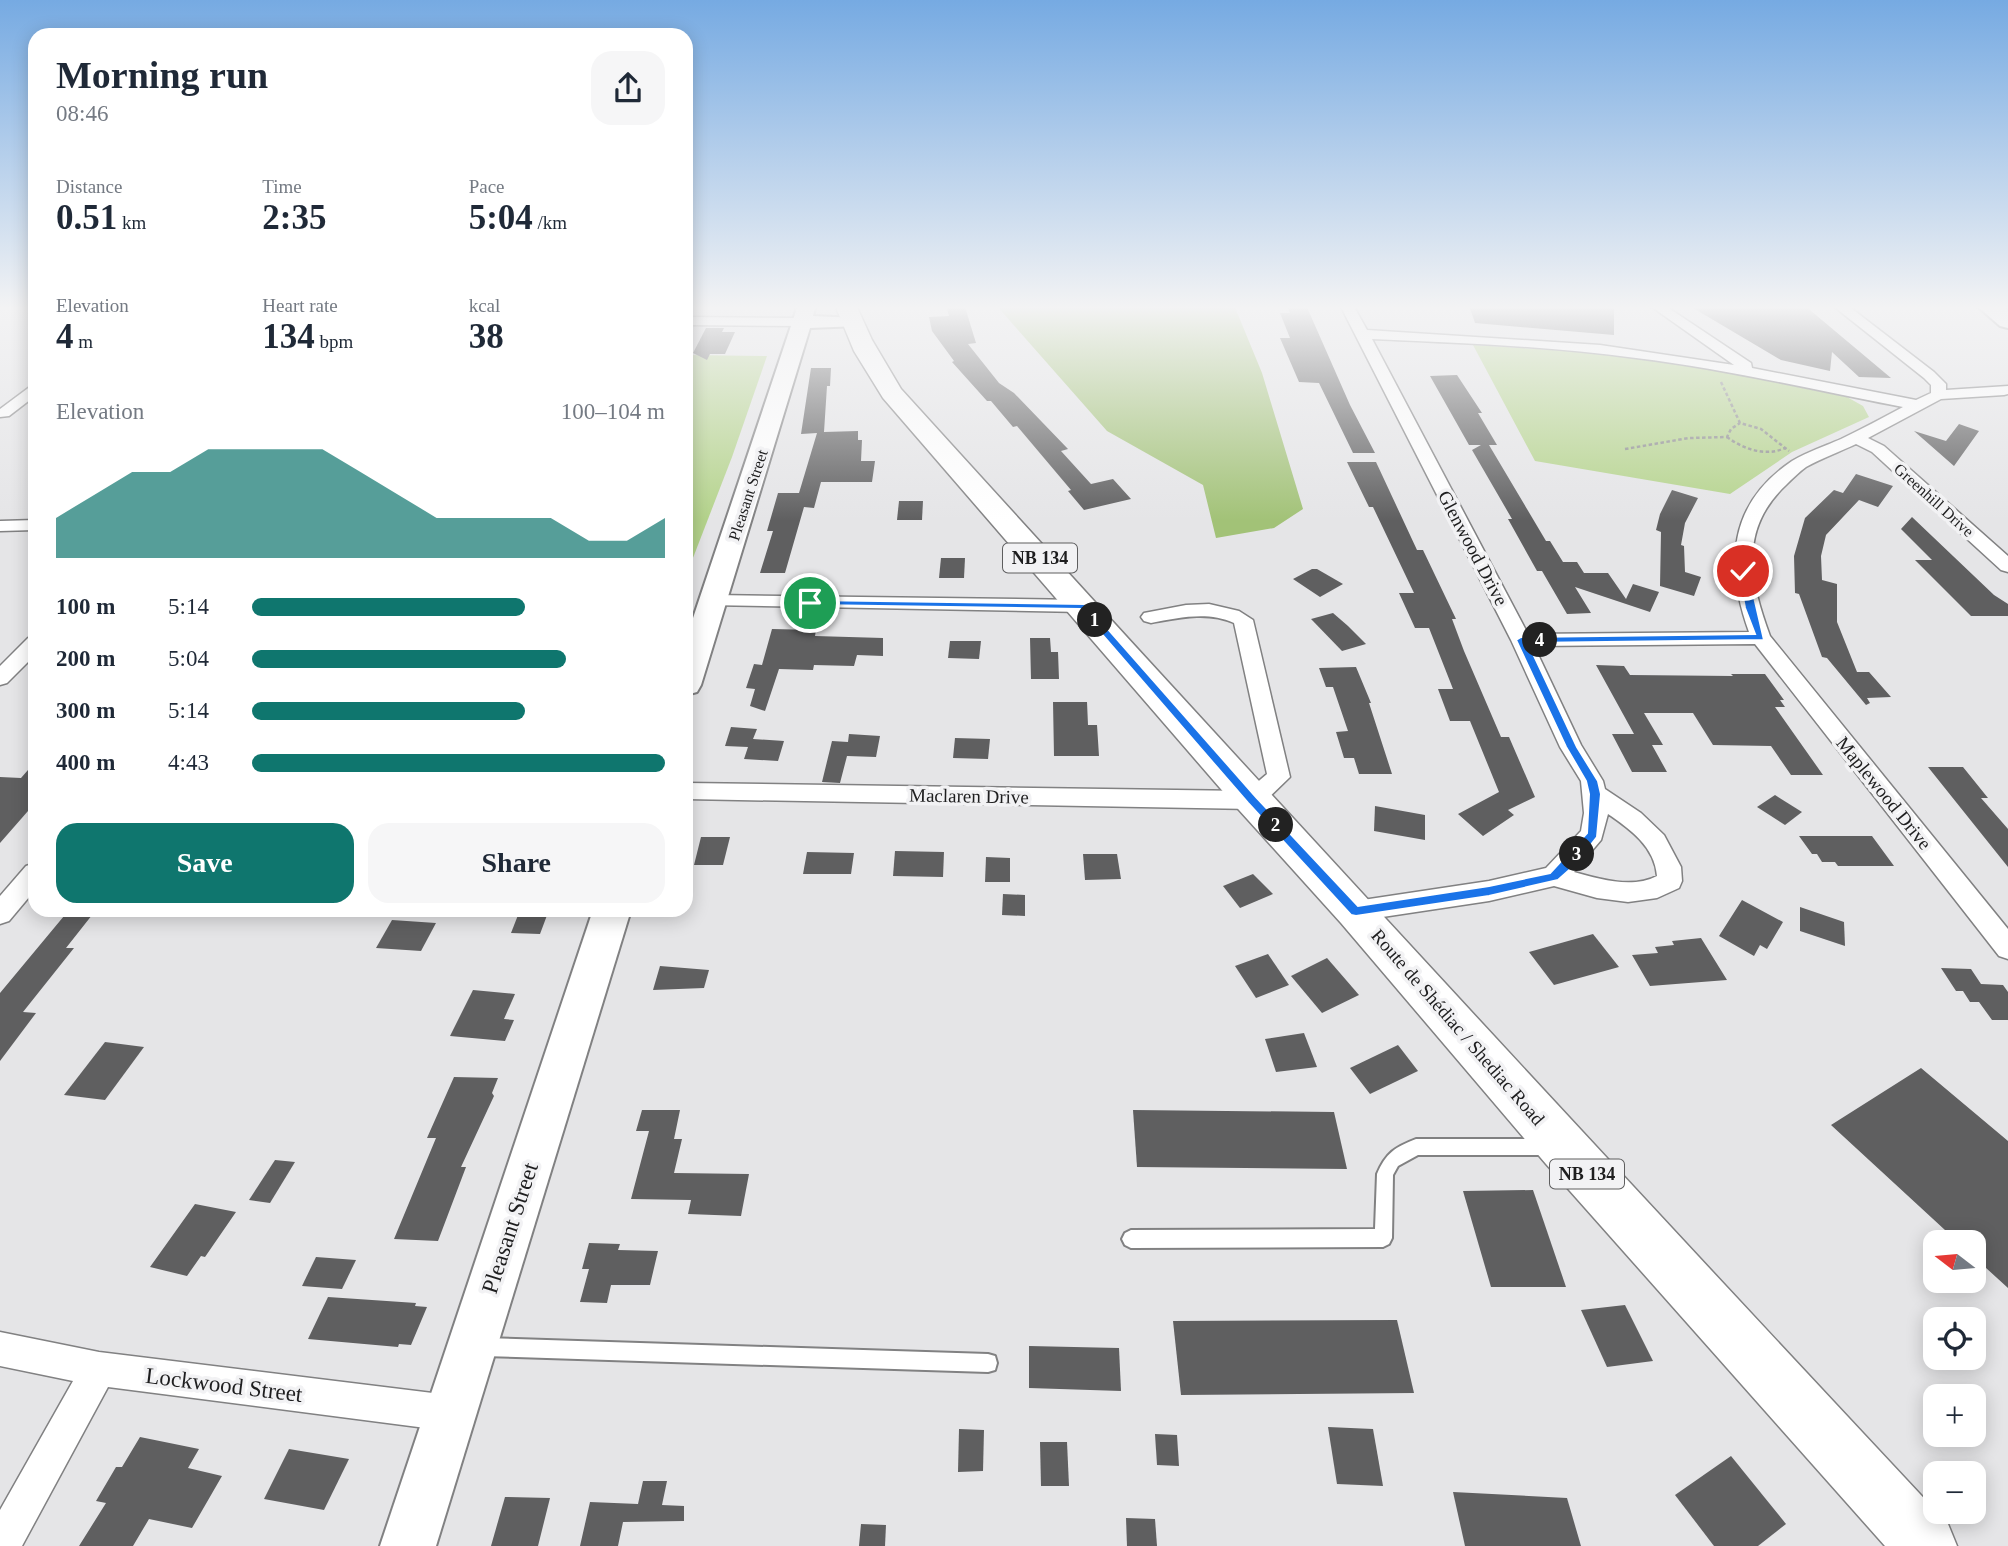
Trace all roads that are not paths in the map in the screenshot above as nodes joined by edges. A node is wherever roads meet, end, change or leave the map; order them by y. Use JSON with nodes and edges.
{"nodes":[{"id":1,"x":784,"y":377,"type":"edge"},
{"id":2,"x":882,"y":377,"type":"edge"},
{"id":3,"x":1384,"y":377,"type":"edge"},
{"id":4,"x":1776,"y":377,"type":"edge"},
{"id":5,"x":1932,"y":377,"type":"edge"},
{"id":6,"x":2004,"y":390,"type":"dead end"},
{"id":7,"x":28,"y":393,"type":"edge"},
{"id":8,"x":1938,"y":395,"type":"junction"},
{"id":9,"x":1918,"y":405,"type":"junction"},
{"id":10,"x":28,"y":411,"type":"edge"},
{"id":11,"x":2,"y":413,"type":"edge"},
{"id":12,"x":1856,"y":438,"type":"junction"},
{"id":13,"x":0,"y":526,"type":"edge"},
{"id":14,"x":28,"y":526,"type":"edge"},
{"id":15,"x":2008,"y":566,"type":"edge"},
{"id":16,"x":714,"y":601,"type":"junction"},
{"id":17,"x":1083,"y":606,"type":"junction"},
{"id":18,"x":1151,"y":617,"type":"dead end"},
{"id":19,"x":1761,"y":638,"type":"junction"},
{"id":20,"x":1521,"y":640,"type":"junction"},
{"id":21,"x":28,"y":648,"type":"edge"},
{"id":22,"x":28,"y":649,"type":"edge"},
{"id":23,"x":0,"y":654,"type":"edge"},
{"id":24,"x":693,"y":664,"type":"edge"},
{"id":25,"x":0,"y":678,"type":"edge"},
{"id":26,"x":693,"y":791,"type":"edge"},
{"id":27,"x":1595,"y":794,"type":"junction"},
{"id":28,"x":1252,"y":800,"type":"junction"},
{"id":29,"x":1554,"y":877,"type":"junction"},
{"id":30,"x":28,"y":881,"type":"edge"},
{"id":31,"x":1356,"y":911,"type":"junction"},
{"id":32,"x":0,"y":914,"type":"edge"},
{"id":33,"x":610,"y":917,"type":"edge"},
{"id":34,"x":2008,"y":948,"type":"edge"},
{"id":35,"x":1563,"y":1147,"type":"junction"},
{"id":36,"x":1131,"y":1239,"type":"dead end"},
{"id":37,"x":472,"y":1346,"type":"junction"},
{"id":38,"x":0,"y":1349,"type":"edge"},
{"id":39,"x":988,"y":1363,"type":"dead end"},
{"id":40,"x":99,"y":1368,"type":"junction"},
{"id":41,"x":450,"y":1413,"type":"junction"},
{"id":42,"x":1,"y":1546,"type":"edge"},
{"id":43,"x":408,"y":1546,"type":"edge"},
{"id":44,"x":1926,"y":1546,"type":"edge"}],
"edges":[{"from":1,"to":16,"type":"street","name":"Pleasant Street"},
{"from":2,"to":17,"type":"main road","name":"Route de Shédiac / Shediac Road","number":"NB 134"},
{"from":3,"to":20,"type":"street","name":"Glenwood Drive"},
{"from":4,"to":9,"type":"street"},
{"from":5,"to":8,"type":"street"},
{"from":6,"to":8,"type":"street"},
{"from":7,"to":11,"type":"street"},
{"from":8,"to":9,"type":"street","name":"Maplewood Drive"},
{"from":9,"to":12,"type":"street","name":"Maplewood Drive"},
{"from":10,"to":11,"type":"street"},
{"from":12,"to":15,"type":"street","name":"Greenhill Drive"},
{"from":12,"to":19,"type":"street","name":"Maplewood Drive"},
{"from":13,"to":14,"type":"street"},
{"from":16,"to":17,"type":"street"},
{"from":16,"to":24,"type":"street","name":"Pleasant Street"},
{"from":17,"to":28,"type":"main road","name":"Route de Shédiac / Shediac Road","number":"NB 134"},
{"from":18,"to":28,"type":"street"},
{"from":19,"to":20,"type":"street"},
{"from":19,"to":34,"type":"street","name":"Maplewood Drive"},
{"from":20,"to":27,"type":"street","name":"Glenwood Drive"},
{"from":21,"to":23,"type":"street"},
{"from":22,"to":25,"type":"street"},
{"from":26,"to":28,"type":"street","name":"Maclaren Drive"},
{"from":27,"to":29,"type":"street","name":"Glenwood Drive"},
{"from":27,"to":29,"type":"street"},
{"from":28,"to":31,"type":"main road","name":"Route de Shédiac / Shediac Road","number":"NB 134"},
{"from":29,"to":31,"type":"street"},
{"from":30,"to":32,"type":"street"},
{"from":31,"to":35,"type":"main road","name":"Route de Shédiac / Shediac Road","number":"NB 134"},
{"from":33,"to":37,"type":"street","name":"Pleasant Street"},
{"from":35,"to":36,"type":"lane"},
{"from":35,"to":44,"type":"main road","name":"Route de Shédiac / Shediac Road","number":"NB 134"},
{"from":37,"to":39,"type":"lane"},
{"from":37,"to":41,"type":"street","name":"Pleasant Street"},
{"from":38,"to":40,"type":"street","name":"Lockwood Street"},
{"from":40,"to":41,"type":"street","name":"Lockwood Street"},
{"from":40,"to":42,"type":"street"},
{"from":41,"to":43,"type":"street","name":"Pleasant Street"}]}
